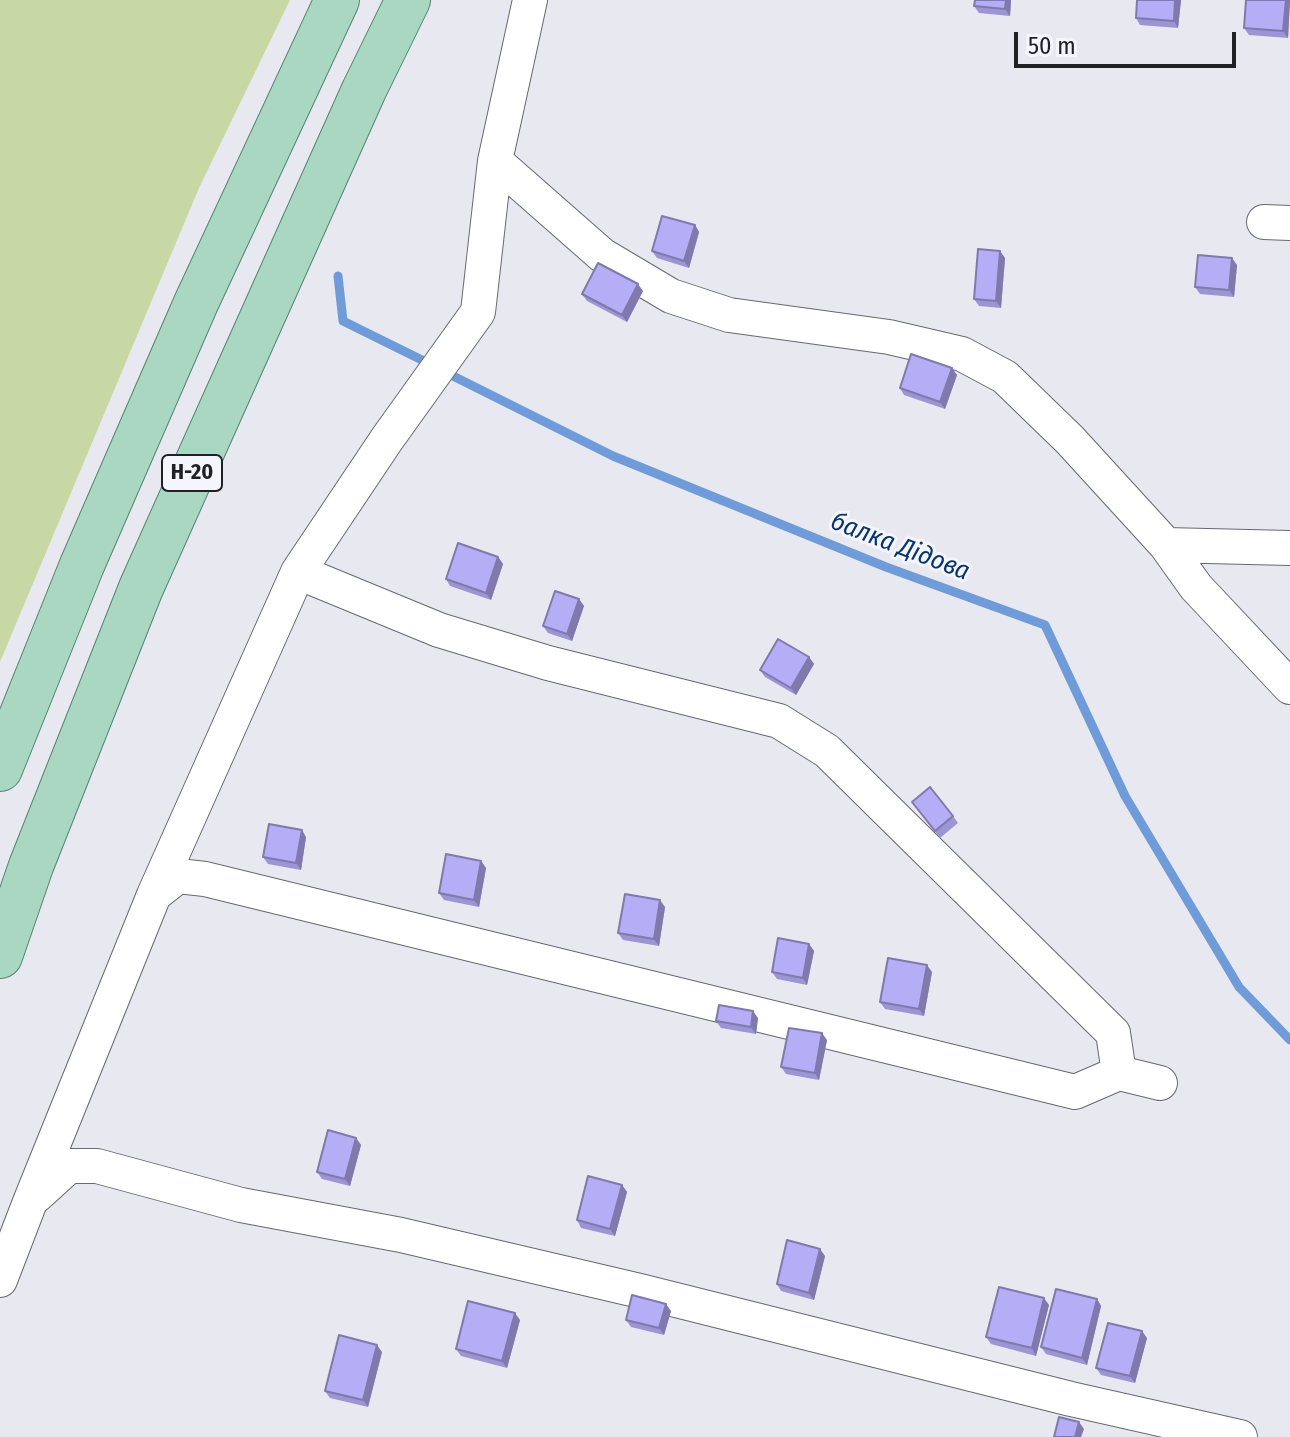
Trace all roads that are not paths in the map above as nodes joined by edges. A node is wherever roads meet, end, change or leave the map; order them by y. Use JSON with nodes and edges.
{"nodes":[{"id":1,"x":337,"y":0,"type":"edge"},
{"id":2,"x":408,"y":0,"type":"edge"},
{"id":3,"x":530,"y":0,"type":"edge"},
{"id":4,"x":495,"y":161,"type":"junction"},
{"id":5,"x":1166,"y":545,"type":"junction"},
{"id":6,"x":1290,"y":548,"type":"edge"},
{"id":7,"x":298,"y":572,"type":"junction"},
{"id":8,"x":1290,"y":687,"type":"edge"},
{"id":9,"x":0,"y":769,"type":"edge"},
{"id":10,"x":154,"y":895,"type":"junction"},
{"id":11,"x":0,"y":956,"type":"edge"},
{"id":12,"x":1119,"y":1073,"type":"junction"},
{"id":13,"x":1160,"y":1083,"type":"dead end"},
{"id":14,"x":30,"y":1202,"type":"junction"},
{"id":15,"x":0,"y":1280,"type":"edge"},
{"id":16,"x":1240,"y":1437,"type":"edge"}],
"edges":[{"from":1,"to":9,"type":"main road","number":"Н-20"},
{"from":2,"to":11,"type":"main road","number":"Н-20"},
{"from":3,"to":4,"type":"street"},
{"from":4,"to":5,"type":"street"},
{"from":4,"to":7,"type":"street"},
{"from":5,"to":6,"type":"street"},
{"from":5,"to":8,"type":"street"},
{"from":7,"to":10,"type":"street"},
{"from":7,"to":12,"type":"street"},
{"from":10,"to":12,"type":"street"},
{"from":10,"to":14,"type":"street"},
{"from":12,"to":13,"type":"street"},
{"from":14,"to":15,"type":"street"},
{"from":14,"to":16,"type":"street"}]}
